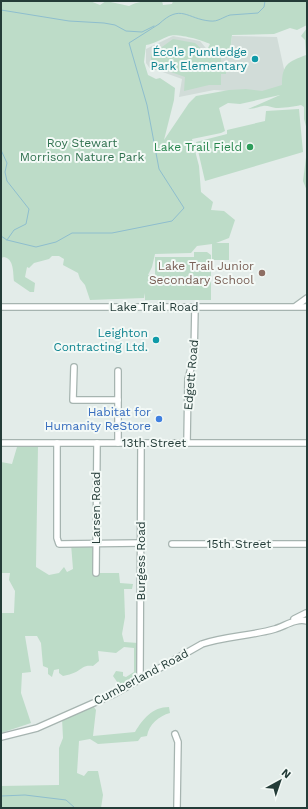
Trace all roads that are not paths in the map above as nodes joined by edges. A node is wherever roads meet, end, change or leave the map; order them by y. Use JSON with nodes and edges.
{"nodes":[{"id":1,"x":307,"y":298,"type":"edge"},
{"id":2,"x":1,"y":307,"type":"edge"},
{"id":3,"x":195,"y":307,"type":"junction"},
{"id":4,"x":292,"y":307,"type":"junction"},
{"id":5,"x":307,"y":307,"type":"edge"},
{"id":6,"x":74,"y":367,"type":"dead end"},
{"id":7,"x":118,"y":371,"type":"dead end"},
{"id":8,"x":118,"y":400,"type":"junction"},
{"id":9,"x":1,"y":443,"type":"edge"},
{"id":10,"x":57,"y":443,"type":"junction"},
{"id":11,"x":97,"y":443,"type":"junction"},
{"id":12,"x":118,"y":443,"type":"junction"},
{"id":13,"x":140,"y":443,"type":"junction"},
{"id":14,"x":187,"y":443,"type":"junction"},
{"id":15,"x":307,"y":443,"type":"edge"},
{"id":16,"x":141,"y":543,"type":"junction"},
{"id":17,"x":96,"y":544,"type":"junction"},
{"id":18,"x":172,"y":544,"type":"dead end"},
{"id":19,"x":307,"y":544,"type":"edge"},
{"id":20,"x":96,"y":573,"type":"dead end"},
{"id":21,"x":306,"y":612,"type":"edge"},
{"id":22,"x":307,"y":621,"type":"edge"},
{"id":23,"x":282,"y":626,"type":"junction"},
{"id":24,"x":142,"y":678,"type":"junction"},
{"id":25,"x":175,"y":734,"type":"dead end"},
{"id":26,"x":1,"y":737,"type":"edge"},
{"id":27,"x":177,"y":808,"type":"edge"}],
"edges":[{"from":1,"to":4,"type":"street"},
{"from":2,"to":3,"type":"street","name":"Lake Trail Road"},
{"from":3,"to":4,"type":"street","name":"Lake Trail Road"},
{"from":3,"to":14,"type":"street","name":"Edgett Road"},
{"from":4,"to":5,"type":"street","name":"Lake Trail Road"},
{"from":6,"to":8,"type":"street"},
{"from":7,"to":8,"type":"street"},
{"from":8,"to":12,"type":"street"},
{"from":9,"to":10,"type":"street","name":"13th Street"},
{"from":10,"to":11,"type":"street","name":"13th Street"},
{"from":10,"to":17,"type":"street"},
{"from":11,"to":12,"type":"street","name":"13th Street"},
{"from":11,"to":17,"type":"street","name":"Larsen Road"},
{"from":12,"to":13,"type":"street","name":"13th Street"},
{"from":13,"to":14,"type":"street","name":"13th Street"},
{"from":13,"to":16,"type":"street","name":"Burgess Road"},
{"from":14,"to":15,"type":"street","name":"13th Street"},
{"from":16,"to":17,"type":"street"},
{"from":16,"to":24,"type":"street","name":"Burgess Road"},
{"from":17,"to":20,"type":"street","name":"Larsen Road"},
{"from":18,"to":19,"type":"street","name":"15th Street"},
{"from":21,"to":22,"type":"street"},
{"from":21,"to":23,"type":"street","name":"Cumberland Road"},
{"from":22,"to":23,"type":"street","name":"Cumberland Road"},
{"from":23,"to":24,"type":"street","name":"Cumberland Road"},
{"from":24,"to":26,"type":"street","name":"Cumberland Road"},
{"from":25,"to":27,"type":"street"}]}
